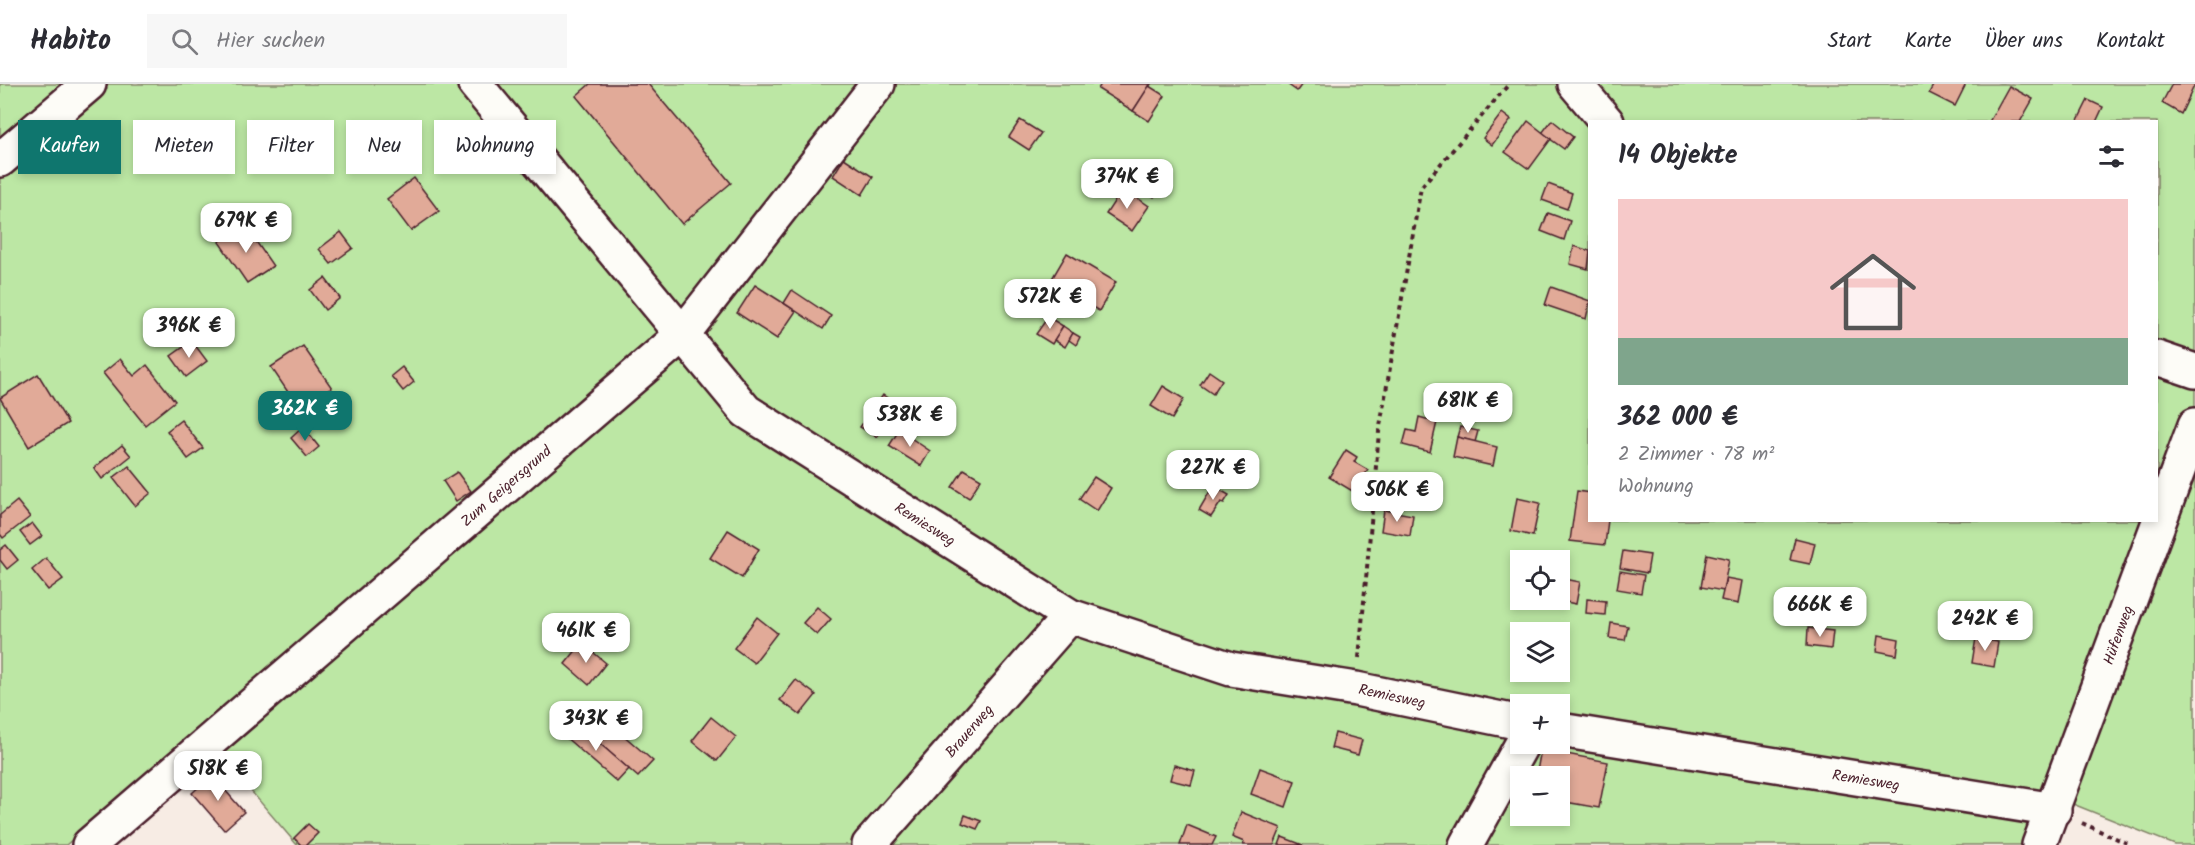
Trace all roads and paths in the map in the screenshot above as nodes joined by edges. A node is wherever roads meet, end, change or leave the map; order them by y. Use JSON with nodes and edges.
{"nodes":[{"id":1,"x":89,"y":84,"type":"edge"},
{"id":2,"x":475,"y":84,"type":"edge"},
{"id":3,"x":878,"y":84,"type":"edge"},
{"id":4,"x":1509,"y":84,"type":"edge"},
{"id":5,"x":1575,"y":84,"type":"edge"},
{"id":6,"x":1605,"y":120,"type":"edge"},
{"id":7,"x":0,"y":160,"type":"edge"},
{"id":8,"x":682,"y":335,"type":"junction"},
{"id":9,"x":2158,"y":358,"type":"edge"},
{"id":10,"x":2195,"y":371,"type":"edge"},
{"id":11,"x":2195,"y":425,"type":"edge"},
{"id":12,"x":1070,"y":616,"type":"junction"},
{"id":13,"x":1356,"y":689,"type":"junction"},
{"id":14,"x":1510,"y":721,"type":"edge"},
{"id":15,"x":1570,"y":732,"type":"edge"},
{"id":16,"x":1516,"y":754,"type":"edge"},
{"id":17,"x":2054,"y":810,"type":"junction"},
{"id":18,"x":89,"y":845,"type":"edge"},
{"id":19,"x":869,"y":845,"type":"edge"},
{"id":20,"x":1466,"y":845,"type":"edge"},
{"id":21,"x":2039,"y":845,"type":"edge"},
{"id":22,"x":2131,"y":845,"type":"edge"}],
"edges":[{"from":1,"to":7,"type":"lane"},
{"from":2,"to":8,"type":"lane","name":"Remiesweg"},
{"from":3,"to":8,"type":"lane","name":"Zum Geigersgrund"},
{"from":4,"to":13,"type":"path"},
{"from":5,"to":6,"type":"lane"},
{"from":8,"to":12,"type":"lane","name":"Remiesweg"},
{"from":8,"to":18,"type":"lane","name":"Zum Geigersgrund"},
{"from":9,"to":10,"type":"lane"},
{"from":11,"to":17,"type":"lane","name":"Hüfenweg"},
{"from":12,"to":13,"type":"lane","name":"Remiesweg"},
{"from":12,"to":19,"type":"lane","name":"Brauerweg"},
{"from":13,"to":14,"type":"lane","name":"Remiesweg"},
{"from":15,"to":17,"type":"lane","name":"Remiesweg"},
{"from":16,"to":20,"type":"lane"},
{"from":17,"to":21,"type":"lane","name":"Hüfenweg"},
{"from":17,"to":22,"type":"path"}]}
